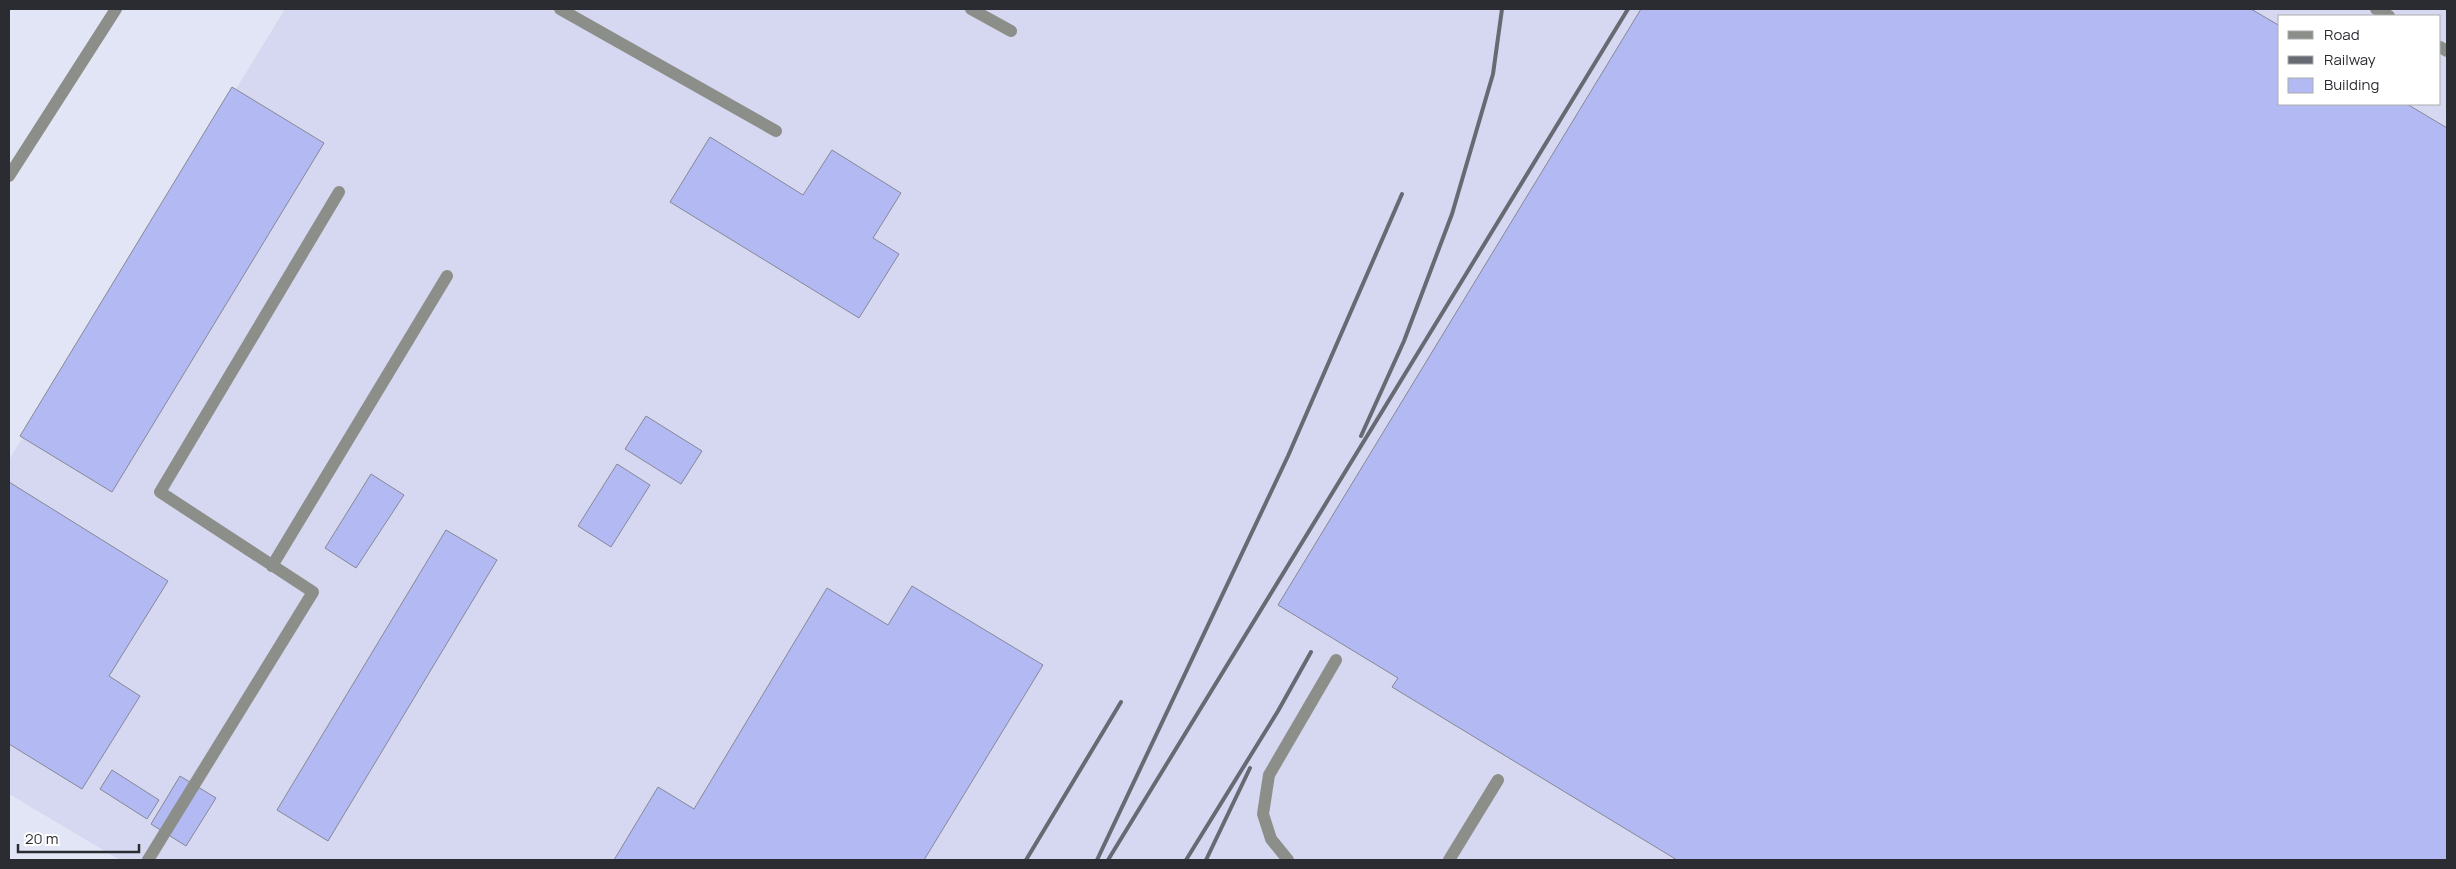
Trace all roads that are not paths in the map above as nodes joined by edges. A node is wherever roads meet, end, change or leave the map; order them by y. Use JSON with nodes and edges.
{"nodes":[{"id":1,"x":116,"y":9,"type":"edge"},
{"id":2,"x":560,"y":9,"type":"edge"},
{"id":3,"x":971,"y":9,"type":"edge"},
{"id":4,"x":2376,"y":9,"type":"edge"},
{"id":5,"x":2387,"y":15,"type":"edge"},
{"id":6,"x":1011,"y":31,"type":"dead end"},
{"id":7,"x":776,"y":131,"type":"dead end"},
{"id":8,"x":9,"y":176,"type":"edge"},
{"id":9,"x":339,"y":192,"type":"dead end"},
{"id":10,"x":447,"y":276,"type":"dead end"},
{"id":11,"x":272,"y":566,"type":"junction"},
{"id":12,"x":1336,"y":660,"type":"dead end"},
{"id":13,"x":1498,"y":780,"type":"dead end"},
{"id":14,"x":148,"y":860,"type":"edge"},
{"id":15,"x":1288,"y":860,"type":"edge"},
{"id":16,"x":1449,"y":860,"type":"edge"}],
"edges":[{"from":1,"to":8,"type":"street"},
{"from":2,"to":7,"type":"street"},
{"from":3,"to":6,"type":"street"},
{"from":4,"to":5,"type":"street"},
{"from":9,"to":11,"type":"street"},
{"from":10,"to":11,"type":"street"},
{"from":11,"to":14,"type":"street"},
{"from":12,"to":15,"type":"street"},
{"from":13,"to":16,"type":"street"}]}
